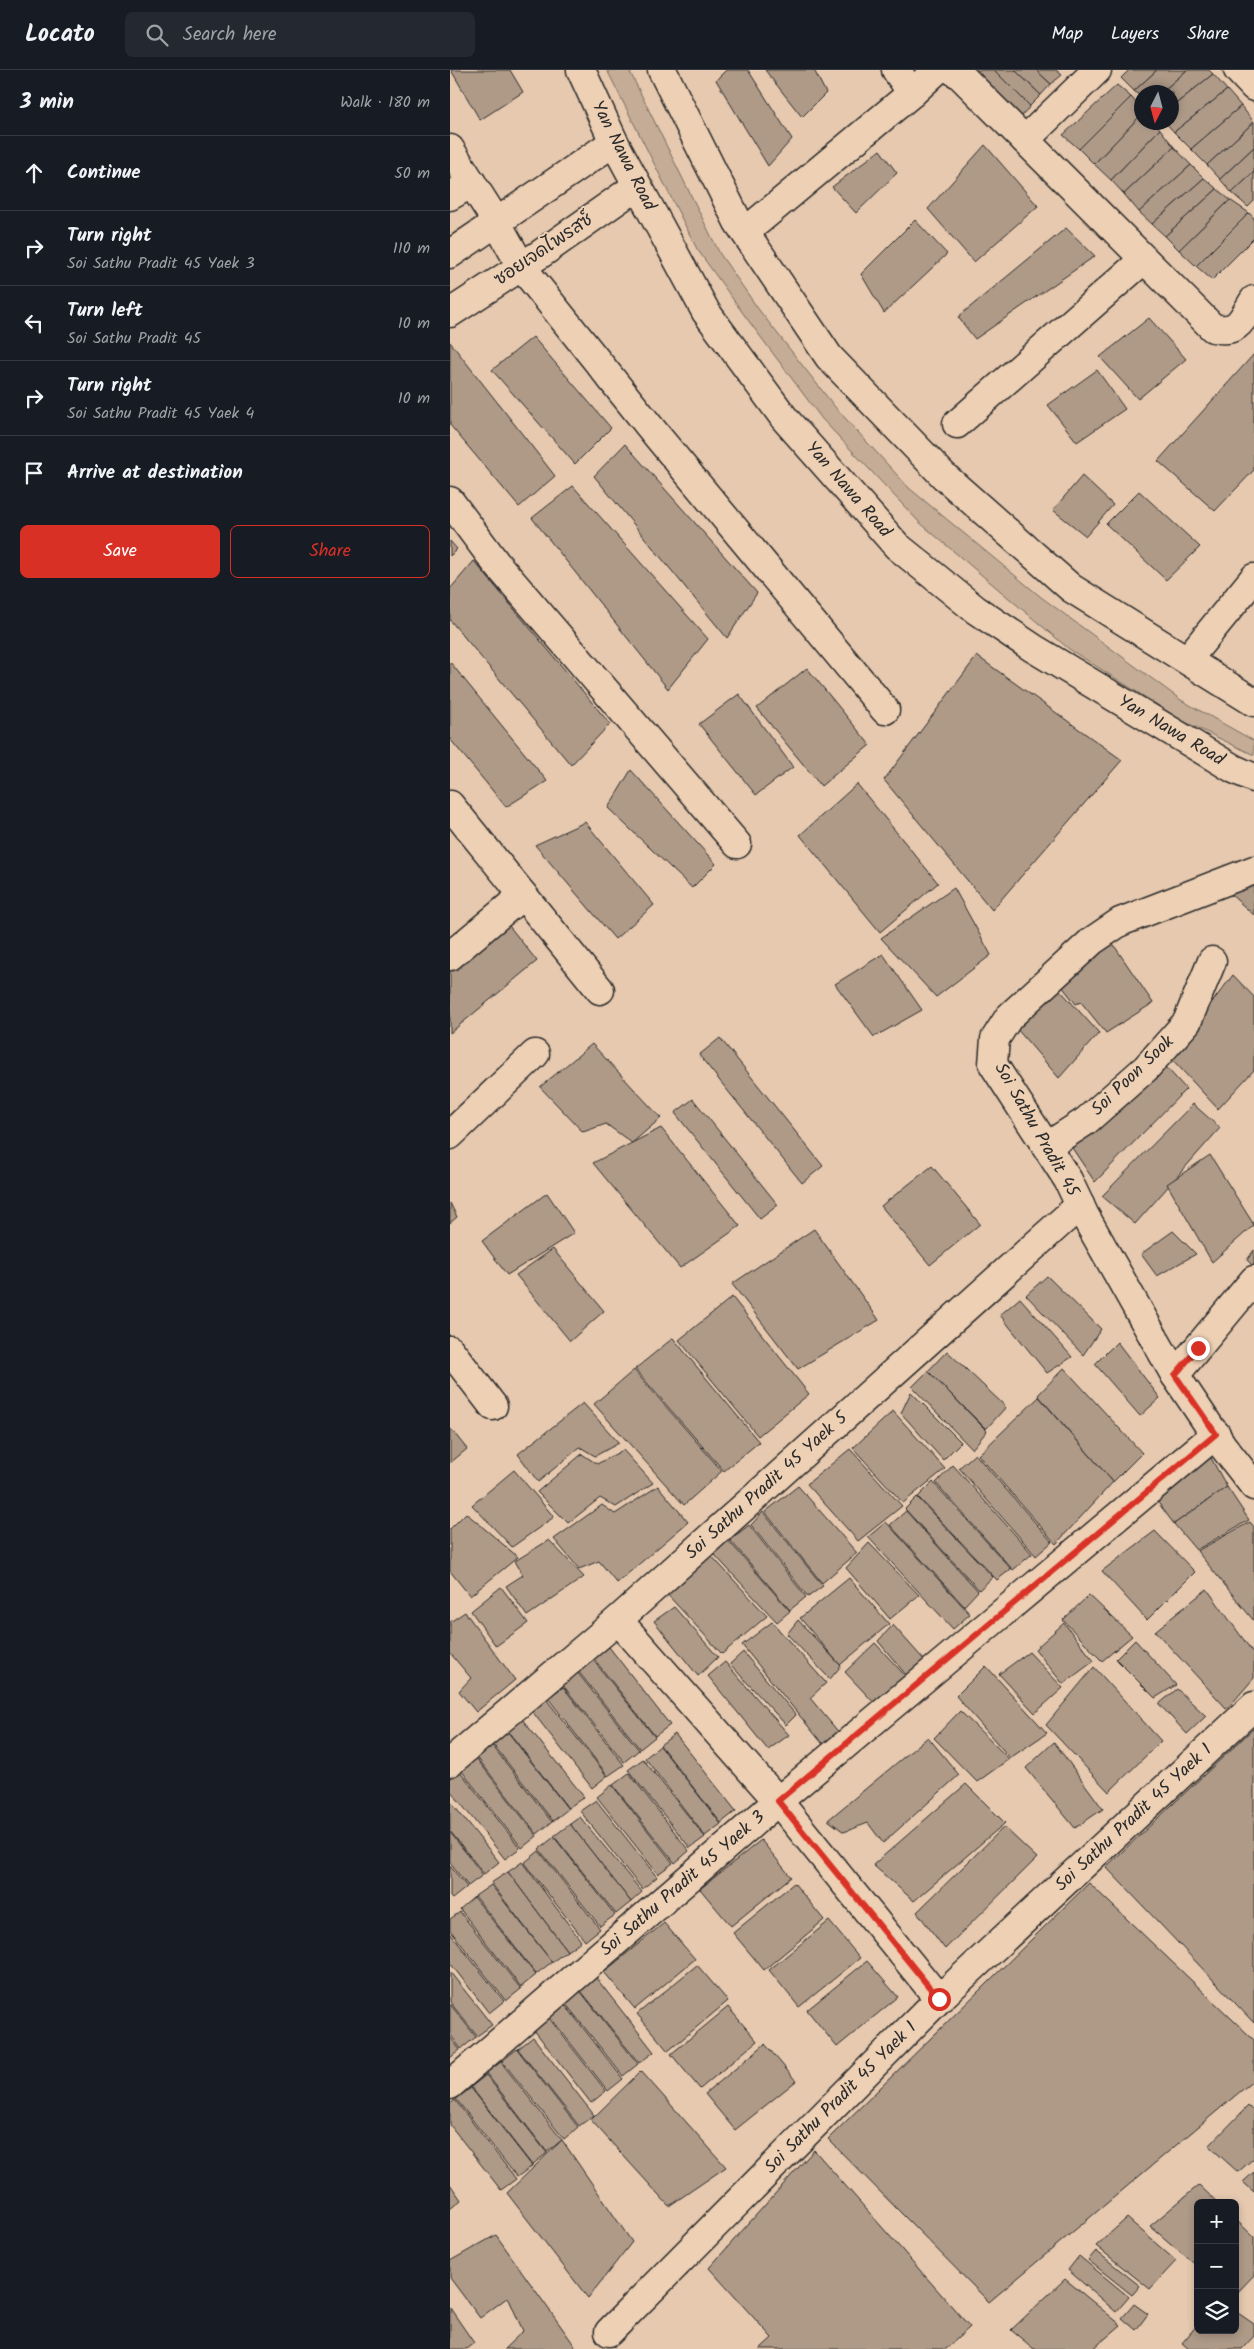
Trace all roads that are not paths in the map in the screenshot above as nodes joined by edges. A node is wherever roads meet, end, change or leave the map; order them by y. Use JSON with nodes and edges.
{"nodes":[{"id":1,"x":581,"y":70,"type":"edge"},
{"id":2,"x":662,"y":70,"type":"edge"},
{"id":3,"x":896,"y":70,"type":"edge"},
{"id":4,"x":937,"y":70,"type":"edge"},
{"id":5,"x":952,"y":70,"type":"edge"},
{"id":6,"x":1097,"y":70,"type":"edge"},
{"id":7,"x":1238,"y":70,"type":"edge"},
{"id":8,"x":1254,"y":87,"type":"edge"},
{"id":9,"x":912,"y":93,"type":"junction"},
{"id":10,"x":1025,"y":140,"type":"junction"},
{"id":11,"x":614,"y":142,"type":"junction"},
{"id":12,"x":450,"y":149,"type":"edge"},
{"id":13,"x":637,"y":186,"type":"junction"},
{"id":14,"x":461,"y":190,"type":"edge"},
{"id":15,"x":496,"y":221,"type":"junction"},
{"id":16,"x":745,"y":232,"type":"junction"},
{"id":17,"x":450,"y":254,"type":"edge"},
{"id":18,"x":1143,"y":260,"type":"junction"},
{"id":19,"x":520,"y":266,"type":"junction"},
{"id":20,"x":1254,"y":300,"type":"edge"},
{"id":21,"x":450,"y":313,"type":"edge"},
{"id":22,"x":957,"y":424,"type":"dead end"},
{"id":23,"x":450,"y":501,"type":"edge"},
{"id":24,"x":1254,"y":578,"type":"edge"},
{"id":25,"x":1187,"y":660,"type":"junction"},
{"id":26,"x":1254,"y":702,"type":"edge"},
{"id":27,"x":884,"y":710,"type":"dead end"},
{"id":28,"x":1254,"y":778,"type":"edge"},
{"id":29,"x":450,"y":805,"type":"edge"},
{"id":30,"x":737,"y":844,"type":"dead end"},
{"id":31,"x":1254,"y":870,"type":"edge"},
{"id":32,"x":523,"y":896,"type":"junction"},
{"id":33,"x":450,"y":956,"type":"edge"},
{"id":34,"x":1212,"y":961,"type":"dead end"},
{"id":35,"x":600,"y":990,"type":"dead end"},
{"id":36,"x":535,"y":1054,"type":"dead end"},
{"id":37,"x":450,"y":1135,"type":"edge"},
{"id":38,"x":1046,"y":1147,"type":"junction"},
{"id":39,"x":1080,"y":1205,"type":"junction"},
{"id":40,"x":1254,"y":1280,"type":"edge"},
{"id":41,"x":450,"y":1350,"type":"edge"},
{"id":42,"x":1175,"y":1375,"type":"junction"},
{"id":43,"x":493,"y":1406,"type":"dead end"},
{"id":44,"x":1216,"y":1434,"type":"junction"},
{"id":45,"x":1254,"y":1486,"type":"edge"},
{"id":46,"x":618,"y":1620,"type":"junction"},
{"id":47,"x":1254,"y":1706,"type":"edge"},
{"id":48,"x":450,"y":1762,"type":"edge"},
{"id":49,"x":778,"y":1801,"type":"junction"},
{"id":50,"x":939,"y":1999,"type":"junction"},
{"id":51,"x":450,"y":2084,"type":"edge"},
{"id":52,"x":609,"y":2332,"type":"dead end"}],
"edges":[{"from":1,"to":11,"type":"street","name":"Yan Nawa Road"},
{"from":2,"to":16,"type":"street"},
{"from":3,"to":9,"type":"street"},
{"from":4,"to":9,"type":"street"},
{"from":5,"to":10,"type":"street"},
{"from":6,"to":10,"type":"street"},
{"from":7,"to":8,"type":"street"},
{"from":9,"to":16,"type":"street"},
{"from":10,"to":18,"type":"street"},
{"from":11,"to":13,"type":"street","name":"Yan Nawa Road"},
{"from":11,"to":15,"type":"street"},
{"from":12,"to":14,"type":"street"},
{"from":13,"to":19,"type":"street","name":"ซอยเจดไพรสซ์"},
{"from":13,"to":28,"type":"street","name":"Yan Nawa Road"},
{"from":14,"to":15,"type":"street"},
{"from":15,"to":17,"type":"street"},
{"from":15,"to":19,"type":"street"},
{"from":16,"to":25,"type":"street"},
{"from":18,"to":20,"type":"street"},
{"from":18,"to":22,"type":"street"},
{"from":19,"to":21,"type":"street","name":"ซอยเจดไพรสซ์"},
{"from":19,"to":27,"type":"street"},
{"from":23,"to":30,"type":"street"},
{"from":24,"to":25,"type":"street"},
{"from":25,"to":26,"type":"street"},
{"from":29,"to":32,"type":"street"},
{"from":31,"to":38,"type":"street","name":"Soi Sathu Pradit 45"},
{"from":32,"to":33,"type":"street"},
{"from":32,"to":35,"type":"street"},
{"from":34,"to":38,"type":"street","name":"Soi Poon Sook"},
{"from":36,"to":37,"type":"street"},
{"from":38,"to":39,"type":"street","name":"Soi Sathu Pradit 45"},
{"from":39,"to":42,"type":"street","name":"Soi Sathu Pradit 45"},
{"from":39,"to":46,"type":"street","name":"Soi Sathu Pradit 45 Yaek 5"},
{"from":40,"to":42,"type":"street"},
{"from":41,"to":43,"type":"street"},
{"from":42,"to":44,"type":"street","name":"Soi Sathu Pradit 45"},
{"from":44,"to":45,"type":"street","name":"Soi Sathu Pradit 45"},
{"from":44,"to":49,"type":"street","name":"Soi Sathu Pradit 45 Yaek 3"},
{"from":46,"to":48,"type":"street","name":"Soi Sathu Pradit 45 Yaek 5"},
{"from":46,"to":49,"type":"street"},
{"from":47,"to":50,"type":"street","name":"Soi Sathu Pradit 45 Yaek 1"},
{"from":49,"to":50,"type":"street"},
{"from":49,"to":51,"type":"street","name":"Soi Sathu Pradit 45 Yaek 3"},
{"from":50,"to":52,"type":"street","name":"Soi Sathu Pradit 45 Yaek 1"}]}
